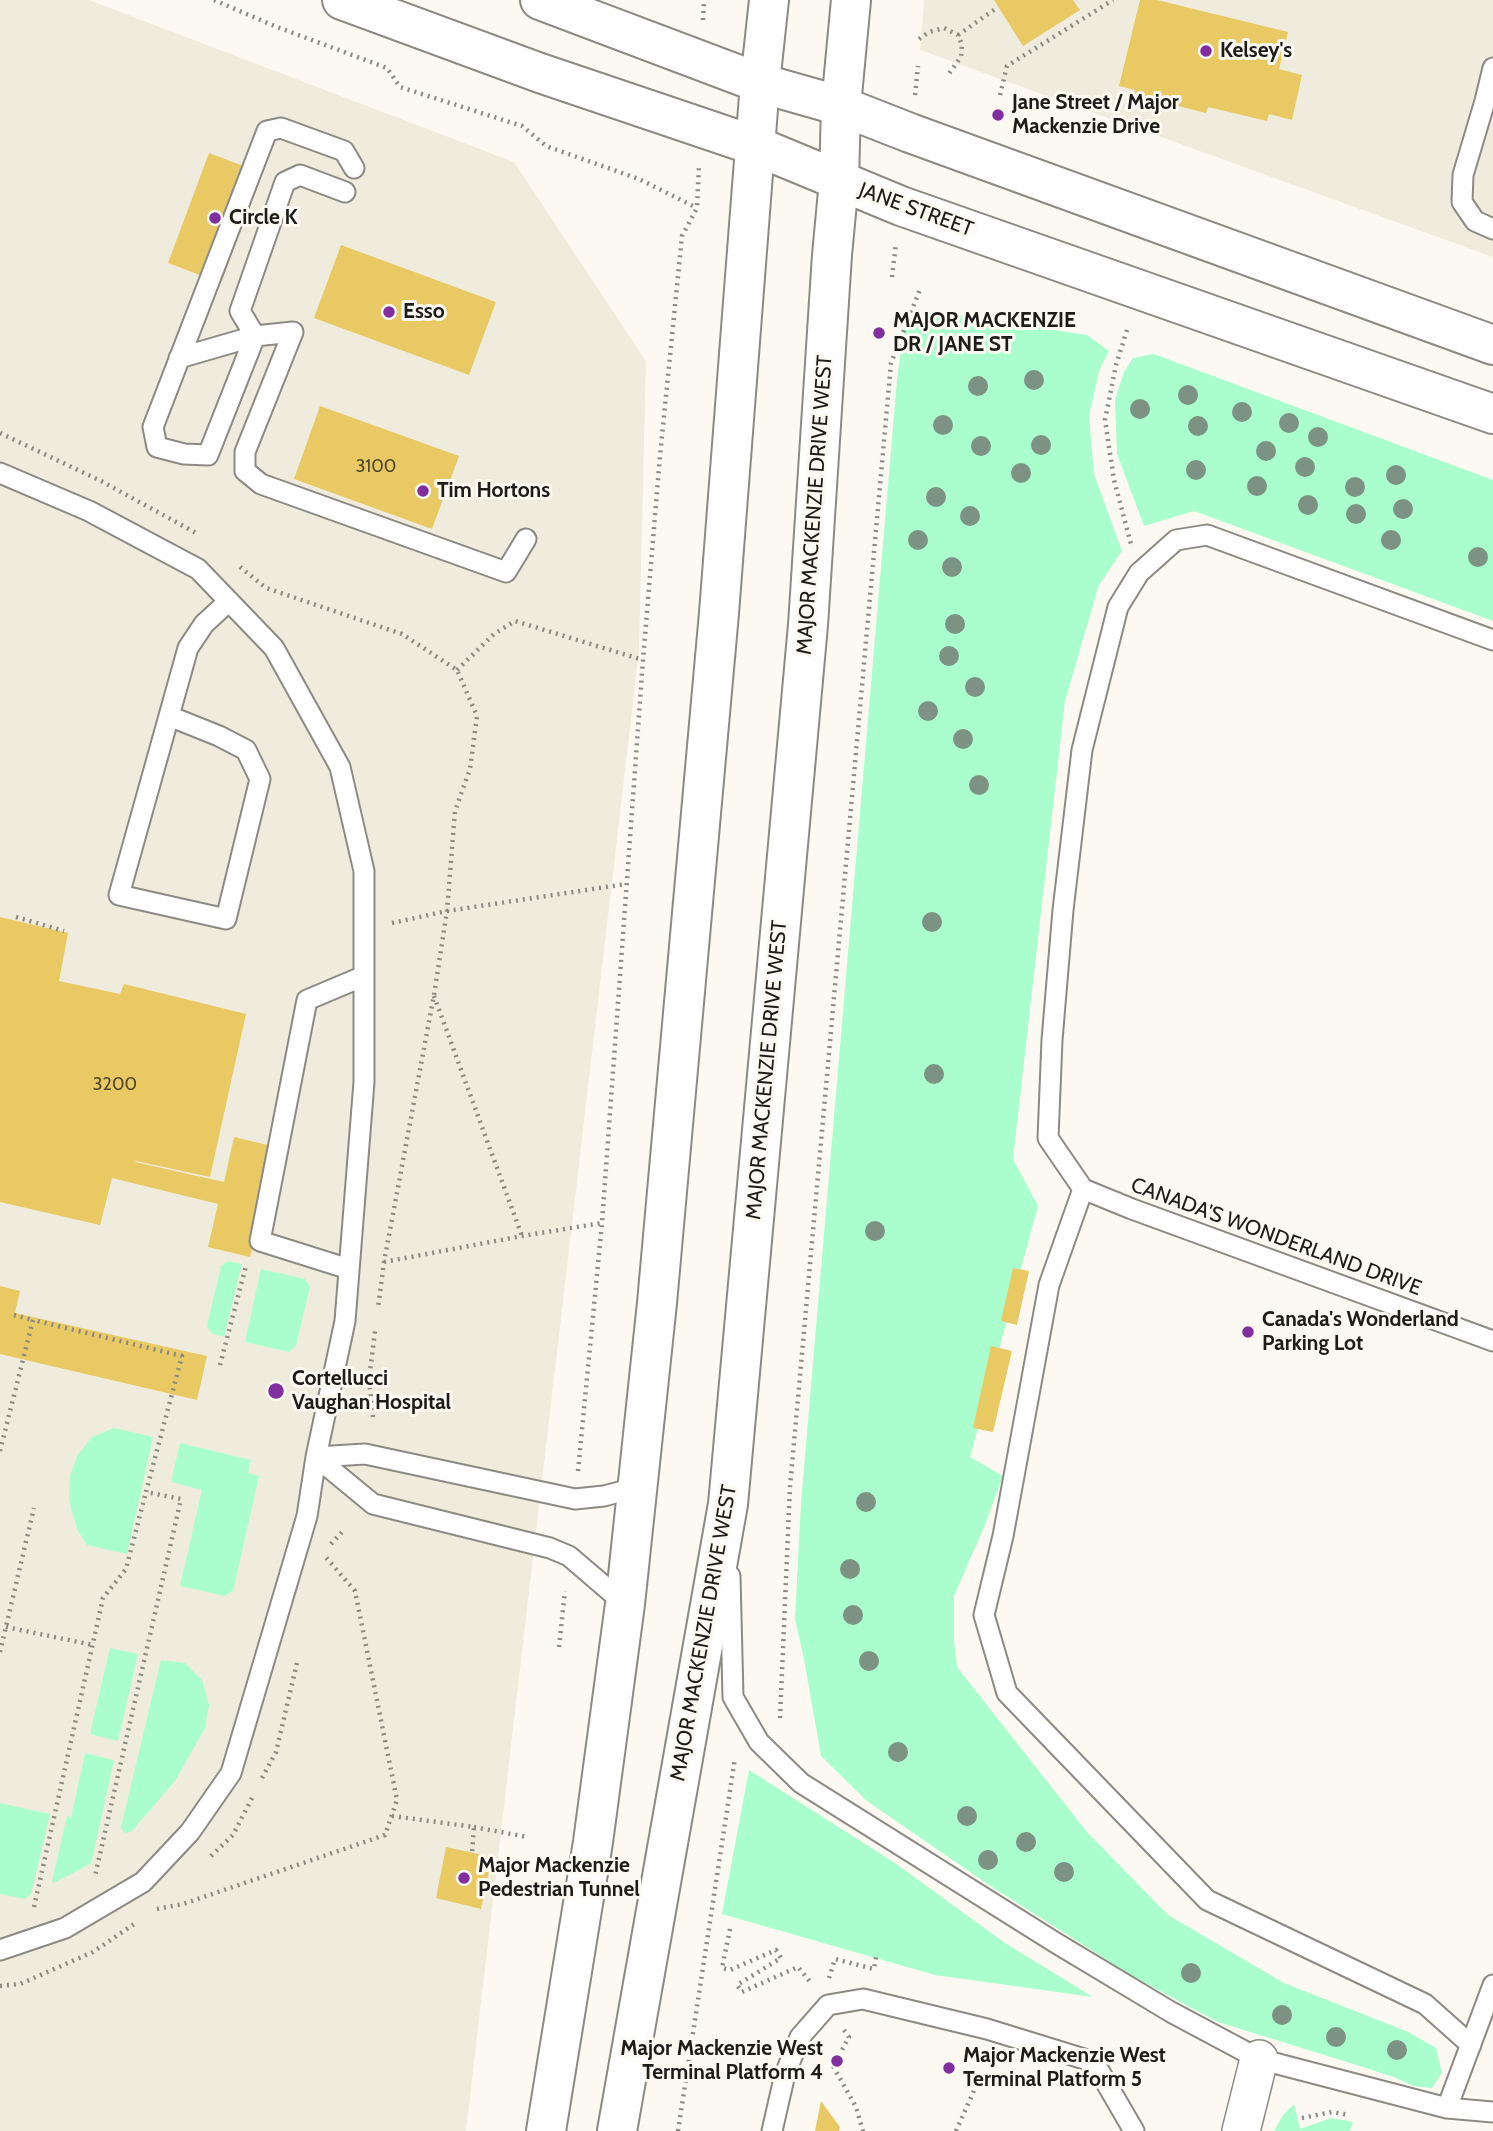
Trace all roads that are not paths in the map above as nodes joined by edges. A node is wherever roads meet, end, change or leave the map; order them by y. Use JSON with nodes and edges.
{"nodes":[{"id":1,"x":342,"y":0,"type":"edge"},
{"id":2,"x":540,"y":0,"type":"edge"},
{"id":3,"x":769,"y":0,"type":"edge"},
{"id":4,"x":851,"y":0,"type":"edge"},
{"id":5,"x":1493,"y":68,"type":"edge"},
{"id":6,"x":760,"y":83,"type":"junction"},
{"id":7,"x":841,"y":106,"type":"junction"},
{"id":8,"x":756,"y":146,"type":"junction"},
{"id":9,"x":354,"y":168,"type":"dead end"},
{"id":10,"x":839,"y":181,"type":"junction"},
{"id":11,"x":345,"y":192,"type":"dead end"},
{"id":12,"x":1493,"y":229,"type":"edge"},
{"id":13,"x":255,"y":336,"type":"junction"},
{"id":14,"x":1493,"y":345,"type":"edge"},
{"id":15,"x":179,"y":358,"type":"junction"},
{"id":16,"x":1493,"y":414,"type":"edge"},
{"id":17,"x":0,"y":473,"type":"edge"},
{"id":18,"x":526,"y":539,"type":"dead end"},
{"id":19,"x":229,"y":601,"type":"junction"},
{"id":20,"x":1493,"y":640,"type":"edge"},
{"id":21,"x":169,"y":716,"type":"junction"},
{"id":22,"x":364,"y":976,"type":"junction"},
{"id":23,"x":1083,"y":1189,"type":"junction"},
{"id":24,"x":349,"y":1269,"type":"junction"},
{"id":25,"x":1493,"y":1341,"type":"edge"},
{"id":26,"x":316,"y":1457,"type":"junction"},
{"id":27,"x":638,"y":1487,"type":"junction"},
{"id":28,"x":728,"y":1504,"type":"junction"},
{"id":29,"x":625,"y":1604,"type":"junction"},
{"id":30,"x":0,"y":1950,"type":"edge"},
{"id":31,"x":1493,"y":1985,"type":"edge"},
{"id":32,"x":1471,"y":2045,"type":"junction"},
{"id":33,"x":1259,"y":2059,"type":"junction"},
{"id":34,"x":1447,"y":2108,"type":"junction"},
{"id":35,"x":1493,"y":2112,"type":"edge"},
{"id":36,"x":1127,"y":2126,"type":"edge"},
{"id":37,"x":547,"y":2131,"type":"edge"},
{"id":38,"x":617,"y":2131,"type":"edge"},
{"id":39,"x":772,"y":2131,"type":"edge"},
{"id":40,"x":1241,"y":2131,"type":"edge"}],
"edges":[{"from":1,"to":8,"type":"main road","name":"JANE STREET"},
{"from":2,"to":6,"type":"main road"},
{"from":3,"to":6,"type":"main road"},
{"from":4,"to":7,"type":"main road","name":"MAJOR MACKENZIE DRIVE WEST"},
{"from":5,"to":12,"type":"lane"},
{"from":6,"to":7,"type":"main road"},
{"from":6,"to":8,"type":"main road"},
{"from":7,"to":10,"type":"main road","name":"MAJOR MACKENZIE DRIVE WEST"},
{"from":7,"to":14,"type":"main road"},
{"from":8,"to":10,"type":"main road","name":"JANE STREET"},
{"from":8,"to":27,"type":"main road"},
{"from":9,"to":15,"type":"lane"},
{"from":10,"to":16,"type":"main road","name":"JANE STREET"},
{"from":10,"to":28,"type":"main road","name":"MAJOR MACKENZIE DRIVE WEST"},
{"from":11,"to":13,"type":"lane"},
{"from":13,"to":15,"type":"lane"},
{"from":13,"to":15,"type":"lane"},
{"from":13,"to":18,"type":"lane"},
{"from":17,"to":19,"type":"lane"},
{"from":19,"to":21,"type":"lane"},
{"from":19,"to":22,"type":"lane"},
{"from":20,"to":23,"type":"lane"},
{"from":21,"to":21,"type":"lane"},
{"from":22,"to":24,"type":"lane"},
{"from":22,"to":24,"type":"lane"},
{"from":23,"to":25,"type":"lane","name":"CANADA'S WONDERLAND DRIVE"},
{"from":23,"to":32,"type":"lane"},
{"from":24,"to":26,"type":"lane"},
{"from":26,"to":27,"type":"lane"},
{"from":26,"to":29,"type":"lane"},
{"from":26,"to":30,"type":"lane"},
{"from":27,"to":29,"type":"main road"},
{"from":28,"to":33,"type":"lane"},
{"from":28,"to":38,"type":"main road","name":"MAJOR MACKENZIE DRIVE WEST"},
{"from":29,"to":37,"type":"main road"},
{"from":31,"to":32,"type":"lane"},
{"from":32,"to":34,"type":"lane"},
{"from":33,"to":34,"type":"lane"},
{"from":33,"to":40,"type":"street"},
{"from":34,"to":35,"type":"lane"},
{"from":36,"to":39,"type":"lane"}]}
